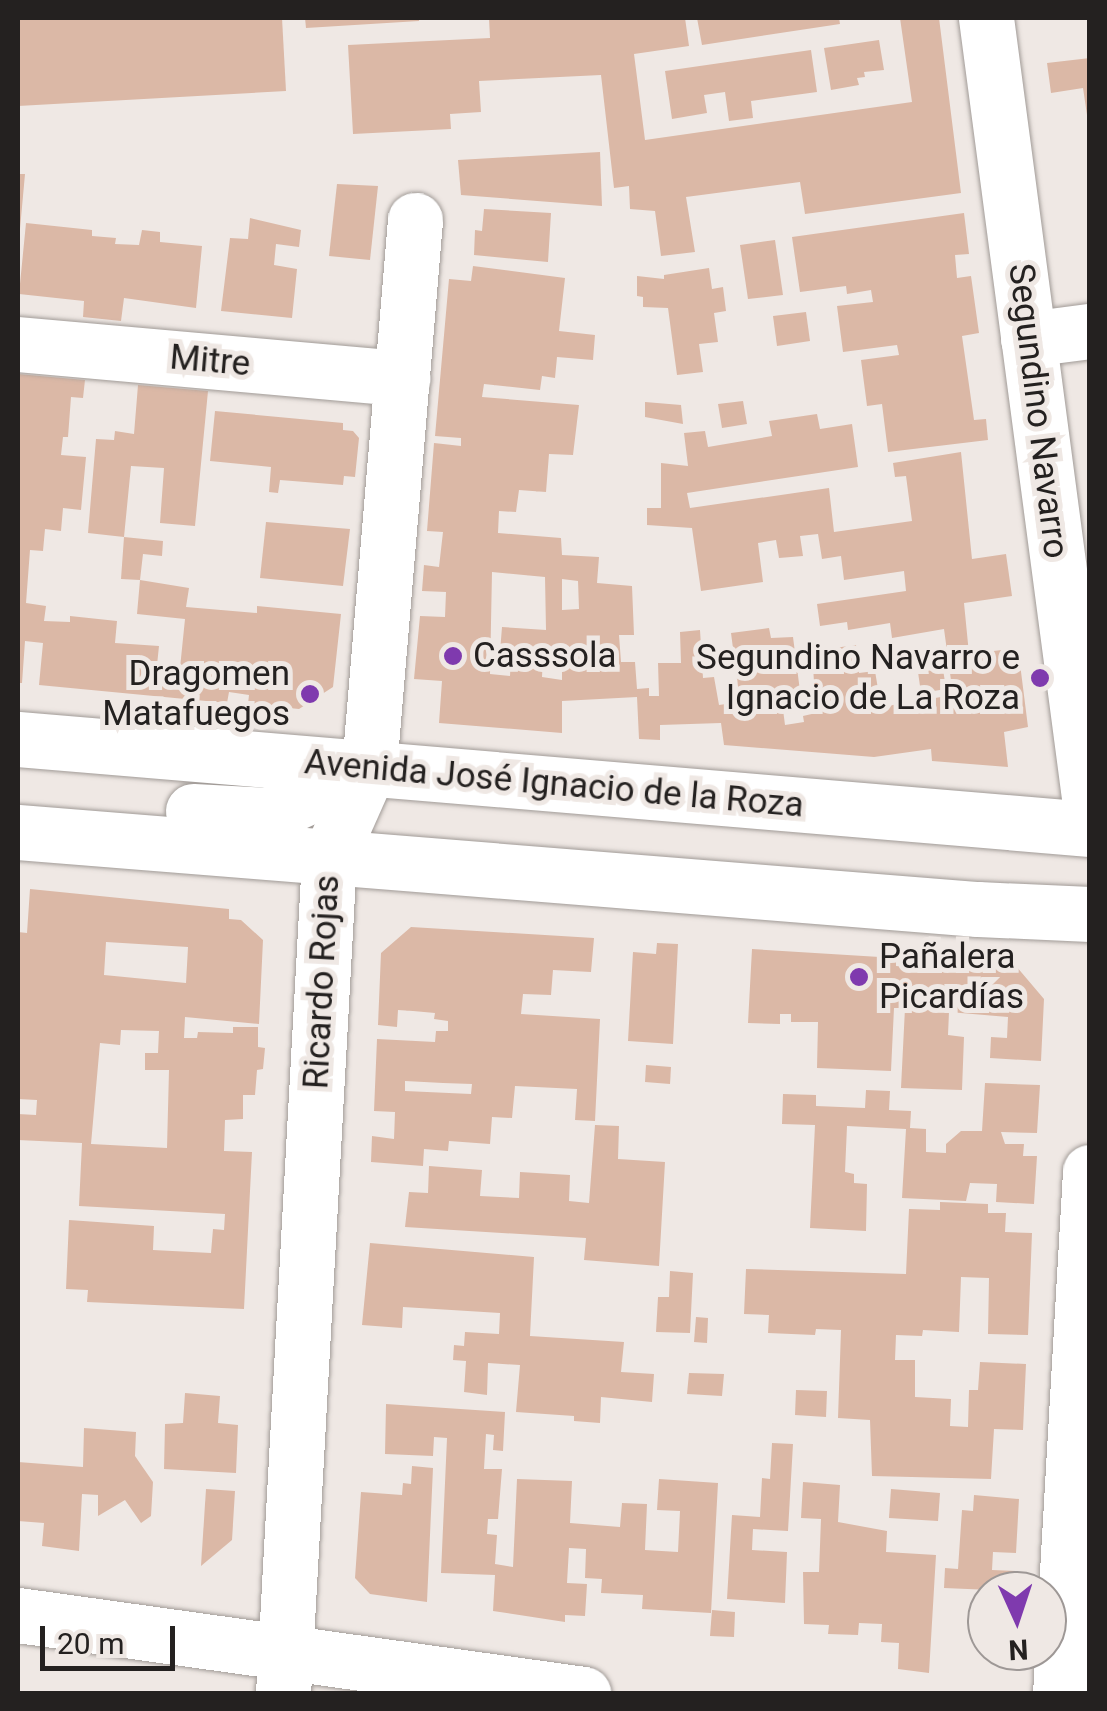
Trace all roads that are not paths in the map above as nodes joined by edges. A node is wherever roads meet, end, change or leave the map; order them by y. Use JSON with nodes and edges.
{"nodes":[{"id":1,"x":986,"y":18,"type":"edge"},
{"id":2,"x":415,"y":220,"type":"dead end"},
{"id":3,"x":1090,"y":331,"type":"edge"},
{"id":4,"x":1028,"y":339,"type":"junction"},
{"id":5,"x":18,"y":344,"type":"edge"},
{"id":6,"x":402,"y":378,"type":"junction"},
{"id":7,"x":1068,"y":465,"type":"edge"},
{"id":8,"x":18,"y":739,"type":"edge"},
{"id":9,"x":369,"y":768,"type":"junction"},
{"id":10,"x":1090,"y":806,"type":"edge"},
{"id":11,"x":1090,"y":829,"type":"edge"},
{"id":12,"x":22,"y":833,"type":"edge"},
{"id":13,"x":329,"y":858,"type":"junction"},
{"id":14,"x":1090,"y":914,"type":"edge"},
{"id":15,"x":1090,"y":1172,"type":"edge"},
{"id":16,"x":18,"y":1615,"type":"edge"},
{"id":17,"x":284,"y":1673,"type":"edge"},
{"id":18,"x":584,"y":1694,"type":"edge"},
{"id":19,"x":1060,"y":1694,"type":"edge"}],
"edges":[{"from":1,"to":4,"type":"street","name":"Segundino Navarro"},
{"from":2,"to":6,"type":"street","name":"Ricardo Rojas"},
{"from":3,"to":4,"type":"street"},
{"from":4,"to":7,"type":"street","name":"Segundino Navarro"},
{"from":5,"to":6,"type":"street","name":"Mitre"},
{"from":6,"to":9,"type":"street","name":"Ricardo Rojas"},
{"from":7,"to":10,"type":"street","name":"Segundino Navarro"},
{"from":8,"to":9,"type":"street","name":"Avenida José Ignacio de la Roza"},
{"from":9,"to":11,"type":"street","name":"Avenida José Ignacio de la Roza"},
{"from":9,"to":12,"type":"street"},
{"from":9,"to":13,"type":"street","name":"Ricardo Rojas"},
{"from":12,"to":13,"type":"street"},
{"from":13,"to":14,"type":"street"},
{"from":13,"to":17,"type":"street","name":"Ricardo Rojas"},
{"from":15,"to":19,"type":"street"},
{"from":16,"to":17,"type":"street"},
{"from":17,"to":18,"type":"street"}]}
